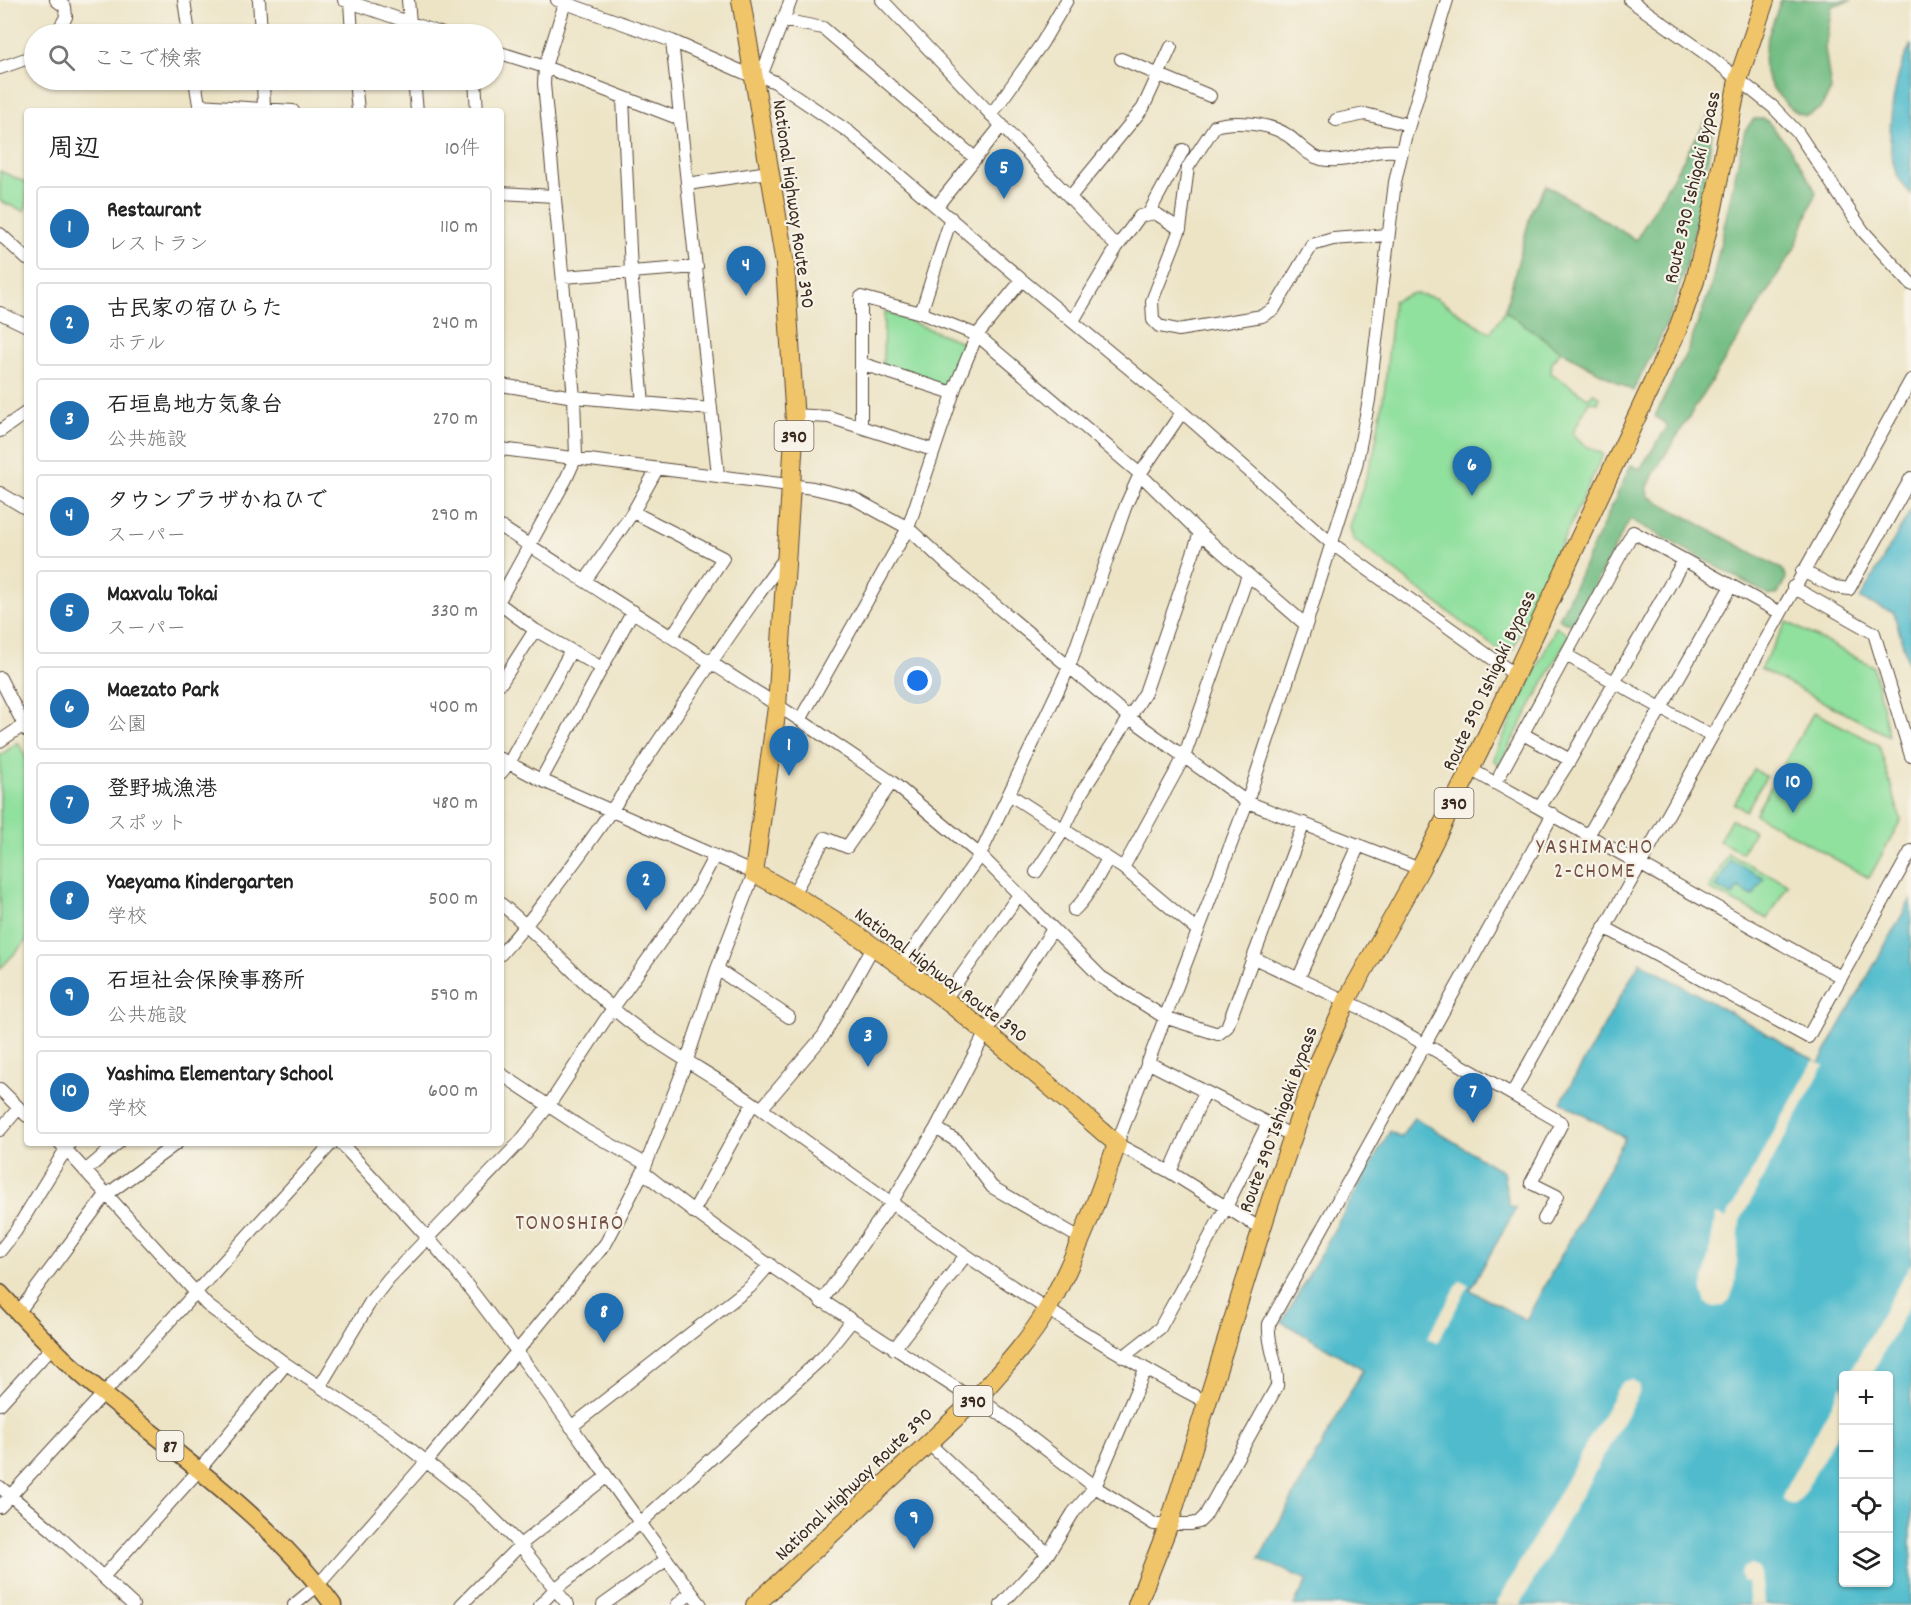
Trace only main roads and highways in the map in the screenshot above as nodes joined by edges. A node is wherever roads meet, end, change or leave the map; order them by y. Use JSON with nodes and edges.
{"nodes":[{"id":1,"x":741,"y":0,"type":"edge"},
{"id":2,"x":1765,"y":0,"type":"edge"},
{"id":3,"x":0,"y":1293,"type":"edge"},
{"id":4,"x":333,"y":1605,"type":"edge"},
{"id":5,"x":755,"y":1605,"type":"edge"},
{"id":6,"x":1137,"y":1605,"type":"edge"}],
"edges":[{"from":1,"to":5,"type":"highway","name":"National Highway Route 390","number":"390"},
{"from":2,"to":6,"type":"highway","name":"Route 390 Ishigaki Bypass","number":"390"},
{"from":3,"to":4,"type":"main road","number":"87"}]}
